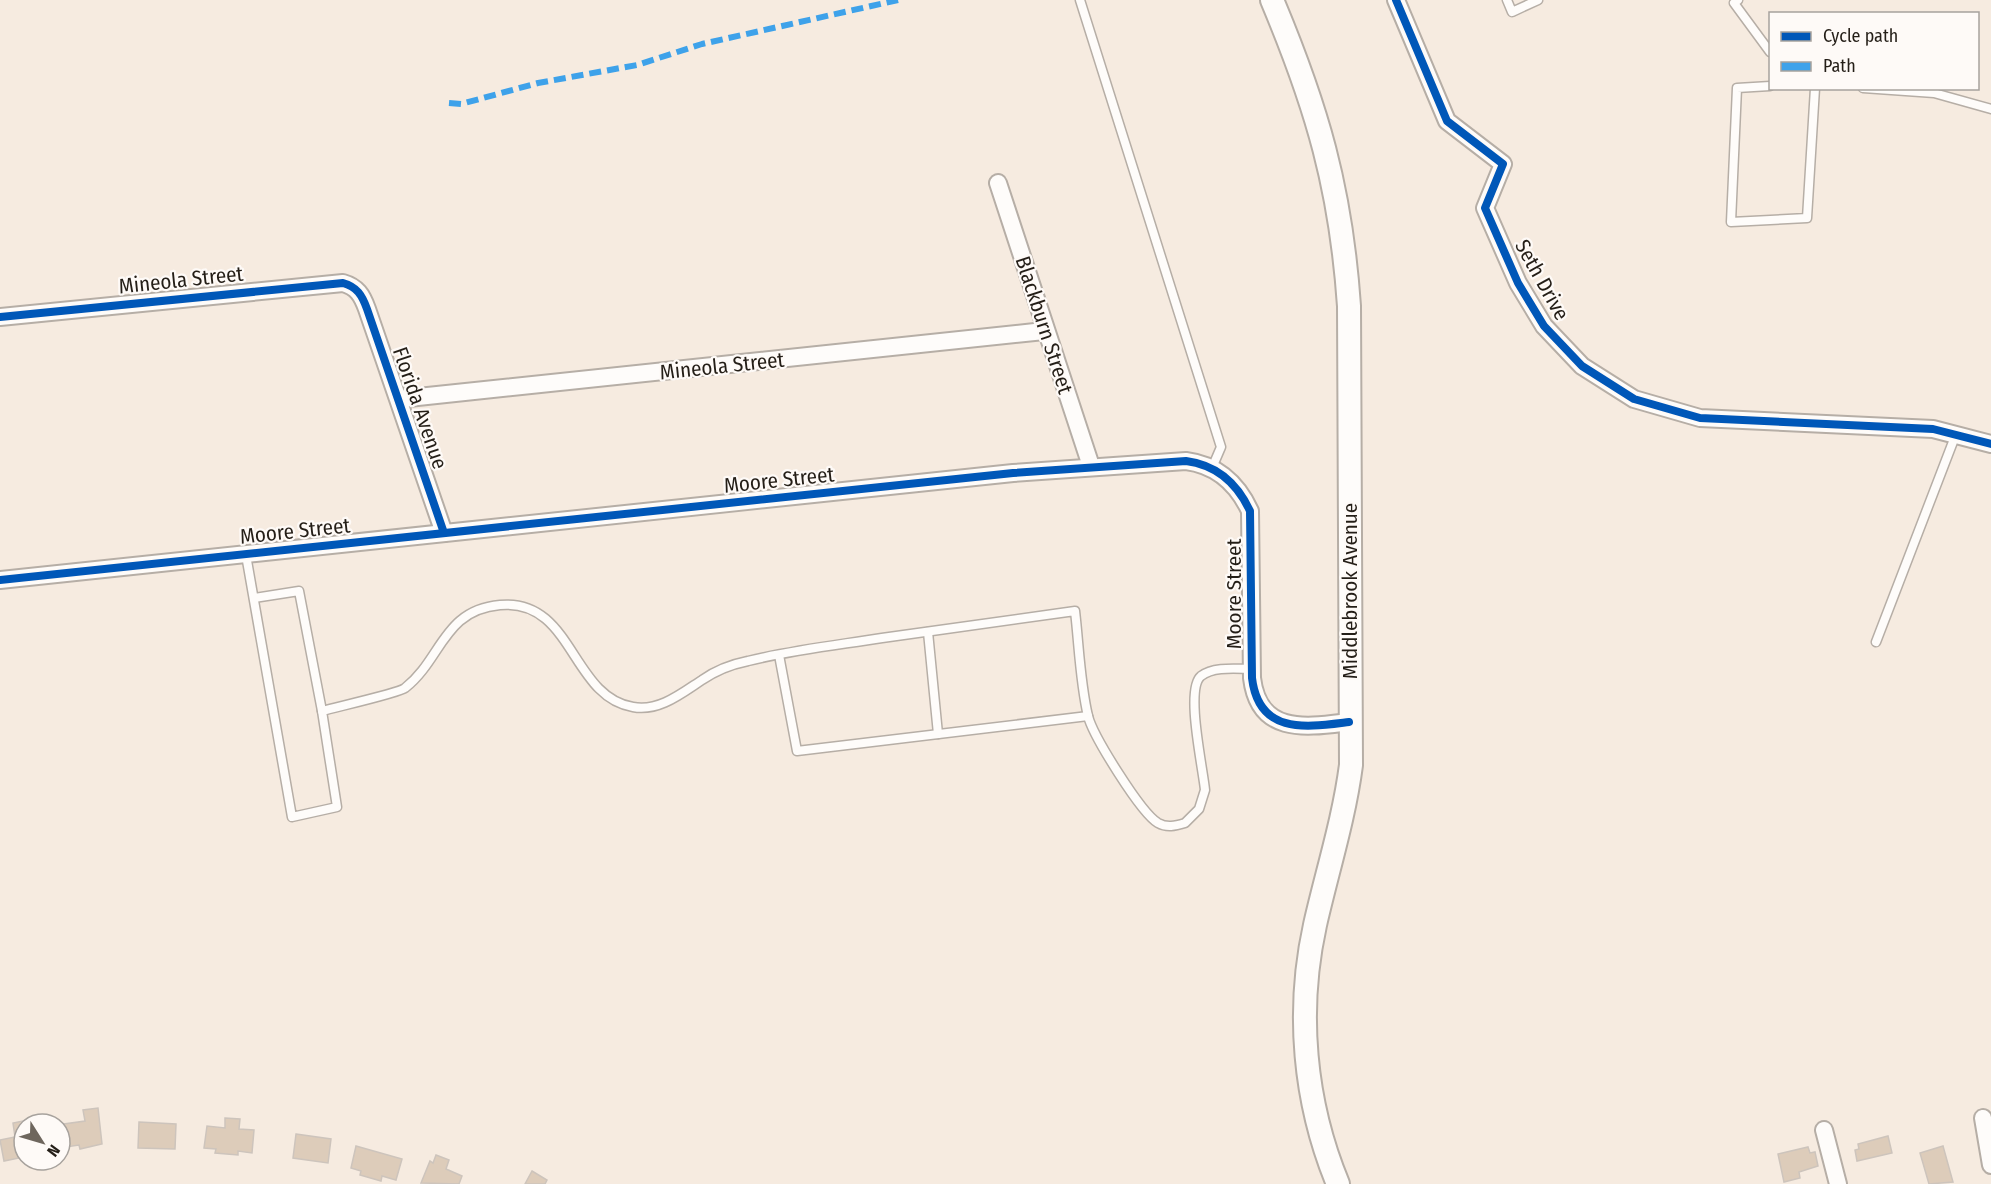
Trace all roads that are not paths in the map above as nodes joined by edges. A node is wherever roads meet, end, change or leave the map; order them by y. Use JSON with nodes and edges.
{"nodes":[{"id":1,"x":1080,"y":0,"type":"edge"},
{"id":2,"x":1272,"y":0,"type":"edge"},
{"id":3,"x":1396,"y":0,"type":"edge"},
{"id":4,"x":1507,"y":0,"type":"edge"},
{"id":5,"x":1538,"y":0,"type":"edge"},
{"id":6,"x":1734,"y":1,"type":"edge"},
{"id":7,"x":1769,"y":51,"type":"edge"},
{"id":8,"x":1769,"y":86,"type":"edge"},
{"id":9,"x":1815,"y":90,"type":"edge"},
{"id":10,"x":1891,"y":90,"type":"edge"},
{"id":11,"x":1991,"y":109,"type":"edge"},
{"id":12,"x":998,"y":183,"type":"dead end"},
{"id":13,"x":361,"y":295,"type":"joint"},
{"id":14,"x":0,"y":317,"type":"edge"},
{"id":15,"x":1044,"y":331,"type":"junction"},
{"id":16,"x":399,"y":399,"type":"junction"},
{"id":17,"x":1956,"y":433,"type":"junction"},
{"id":18,"x":1991,"y":444,"type":"edge"},
{"id":19,"x":1091,"y":466,"type":"junction"},
{"id":20,"x":1212,"y":468,"type":"junction"},
{"id":21,"x":444,"y":533,"type":"junction"},
{"id":22,"x":246,"y":555,"type":"junction"},
{"id":23,"x":0,"y":580,"type":"edge"},
{"id":24,"x":254,"y":598,"type":"junction"},
{"id":25,"x":928,"y":632,"type":"junction"},
{"id":26,"x":1876,"y":642,"type":"dead end"},
{"id":27,"x":779,"y":655,"type":"junction"},
{"id":28,"x":1252,"y":669,"type":"junction"},
{"id":29,"x":322,"y":711,"type":"junction"},
{"id":30,"x":1088,"y":717,"type":"junction"},
{"id":31,"x":1349,"y":722,"type":"junction"},
{"id":32,"x":938,"y":734,"type":"junction"},
{"id":33,"x":1983,"y":1118,"type":"dead end"},
{"id":34,"x":1824,"y":1130,"type":"dead end"},
{"id":35,"x":1991,"y":1165,"type":"edge"},
{"id":36,"x":1338,"y":1184,"type":"edge"},
{"id":37,"x":1839,"y":1184,"type":"edge"}],
"edges":[{"from":1,"to":20,"type":"lane"},
{"from":2,"to":31,"type":"main road","name":"Middlebrook Avenue"},
{"from":3,"to":17,"type":"street","name":"Seth Drive"},
{"from":4,"to":5,"type":"lane"},
{"from":6,"to":7,"type":"lane"},
{"from":8,"to":9,"type":"lane"},
{"from":10,"to":11,"type":"lane"},
{"from":12,"to":15,"type":"street","name":"Blackburn Street"},
{"from":13,"to":14,"type":"street","name":"Mineola Street"},
{"from":13,"to":16,"type":"street","name":"Florida Avenue"},
{"from":15,"to":16,"type":"street","name":"Mineola Street"},
{"from":15,"to":19,"type":"street","name":"Blackburn Street"},
{"from":16,"to":21,"type":"street","name":"Florida Avenue"},
{"from":17,"to":18,"type":"street","name":"Seth Drive"},
{"from":17,"to":26,"type":"lane"},
{"from":19,"to":20,"type":"street","name":"Moore Street"},
{"from":19,"to":21,"type":"street","name":"Moore Street"},
{"from":20,"to":28,"type":"street","name":"Moore Street"},
{"from":21,"to":22,"type":"street","name":"Moore Street"},
{"from":22,"to":23,"type":"street","name":"Moore Street"},
{"from":22,"to":24,"type":"lane"},
{"from":24,"to":29,"type":"lane"},
{"from":24,"to":29,"type":"lane"},
{"from":25,"to":27,"type":"lane"},
{"from":25,"to":30,"type":"lane"},
{"from":25,"to":32,"type":"lane"},
{"from":27,"to":29,"type":"lane"},
{"from":27,"to":32,"type":"lane"},
{"from":28,"to":30,"type":"lane"},
{"from":28,"to":31,"type":"street","name":"Moore Street"},
{"from":30,"to":32,"type":"lane"},
{"from":31,"to":36,"type":"main road","name":"Middlebrook Avenue"},
{"from":33,"to":35,"type":"street"},
{"from":34,"to":37,"type":"street"}]}
